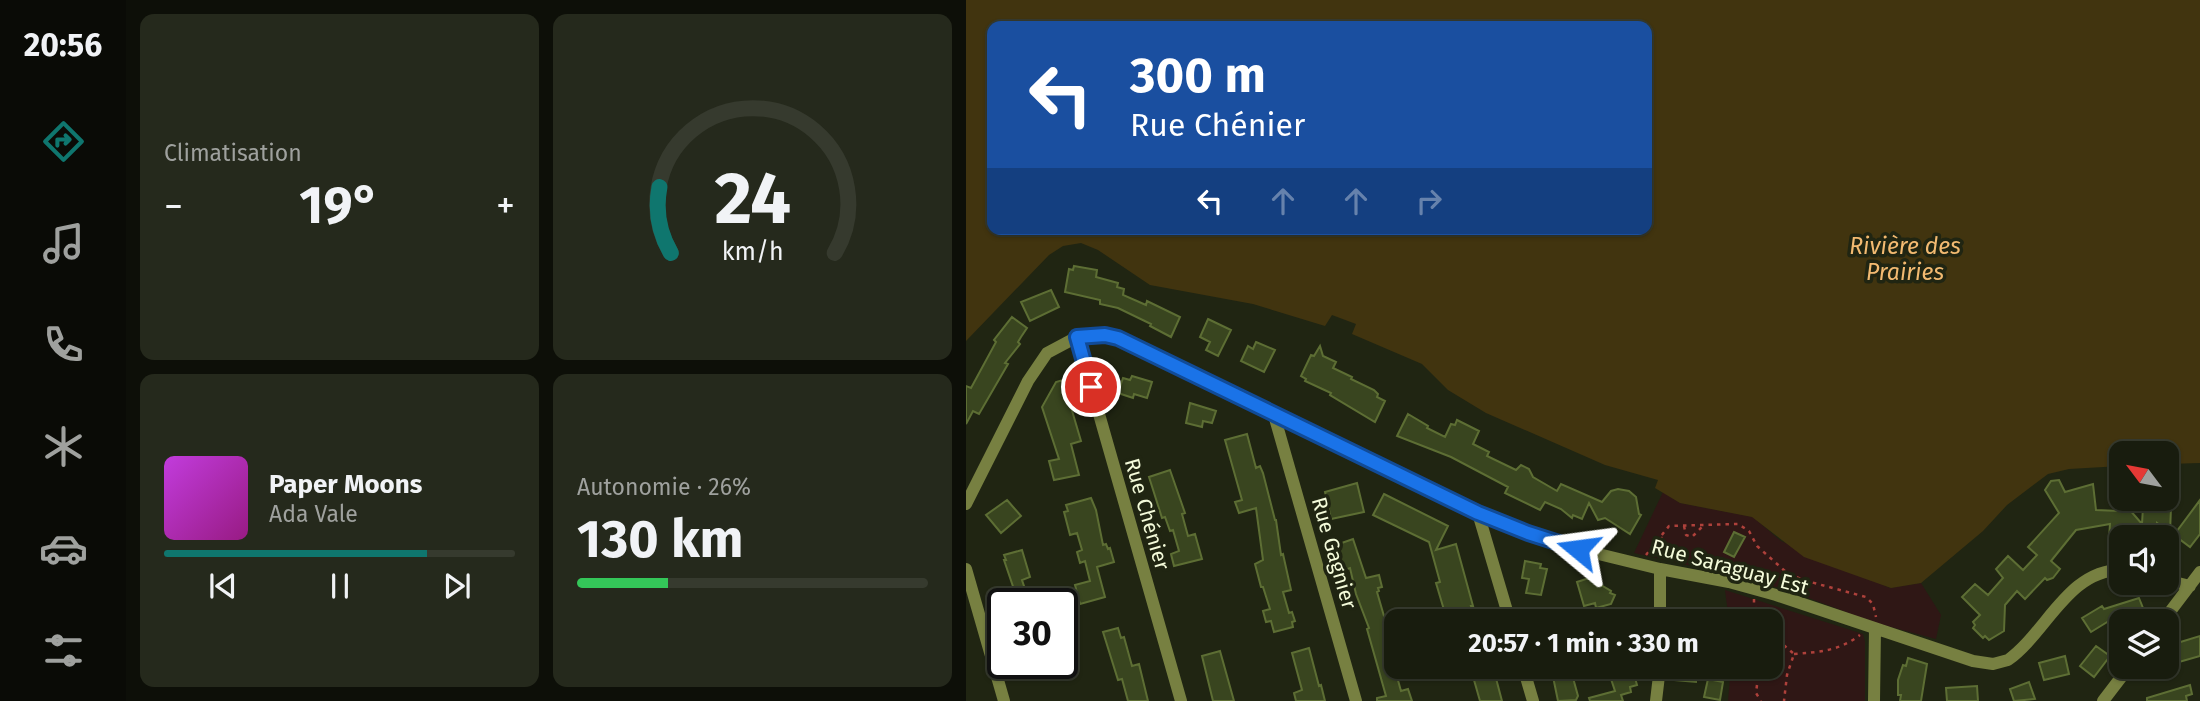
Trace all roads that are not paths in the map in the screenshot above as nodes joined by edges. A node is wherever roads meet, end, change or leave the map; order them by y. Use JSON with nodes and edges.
{"nodes":[{"id":1,"x":1077,"y":337,"type":"junction"},
{"id":2,"x":1274,"y":415,"type":"junction"},
{"id":3,"x":966,"y":504,"type":"edge"},
{"id":4,"x":1478,"y":513,"type":"junction"},
{"id":5,"x":966,"y":569,"type":"edge"},
{"id":6,"x":1660,"y":569,"type":"junction"},
{"id":7,"x":2109,"y":572,"type":"edge"},
{"id":8,"x":2200,"y":572,"type":"edge"},
{"id":9,"x":2179,"y":583,"type":"edge"},
{"id":10,"x":2190,"y":586,"type":"junction"},
{"id":11,"x":1506,"y":609,"type":"edge"},
{"id":12,"x":1660,"y":609,"type":"edge"},
{"id":13,"x":2172,"y":609,"type":"edge"},
{"id":14,"x":1872,"y":628,"type":"junction"},
{"id":15,"x":1527,"y":679,"type":"edge"},
{"id":16,"x":1659,"y":679,"type":"edge"},
{"id":17,"x":2120,"y":679,"type":"edge"},
{"id":18,"x":1004,"y":701,"type":"edge"},
{"id":19,"x":1181,"y":701,"type":"edge"},
{"id":20,"x":1356,"y":701,"type":"edge"},
{"id":21,"x":1533,"y":701,"type":"edge"},
{"id":22,"x":1656,"y":701,"type":"edge"},
{"id":23,"x":1874,"y":701,"type":"edge"},
{"id":24,"x":2103,"y":701,"type":"edge"}],
"edges":[{"from":1,"to":2,"type":"street","name":"Rue Saraguay Est"},
{"from":1,"to":3,"type":"street","name":"Rue Saraguay Est"},
{"from":1,"to":19,"type":"street","name":"Rue Chénier"},
{"from":2,"to":4,"type":"street","name":"Rue Saraguay Est"},
{"from":2,"to":20,"type":"street","name":"Rue Gagnier"},
{"from":4,"to":6,"type":"street","name":"Rue Saraguay Est"},
{"from":4,"to":11,"type":"street"},
{"from":5,"to":18,"type":"street"},
{"from":6,"to":12,"type":"street"},
{"from":6,"to":14,"type":"street","name":"Rue Saraguay Est"},
{"from":7,"to":14,"type":"street","name":"Rue Saraguay Est"},
{"from":8,"to":10,"type":"street"},
{"from":9,"to":10,"type":"street"},
{"from":10,"to":13,"type":"street"},
{"from":14,"to":23,"type":"street"},
{"from":15,"to":21,"type":"street"},
{"from":16,"to":22,"type":"street"},
{"from":17,"to":24,"type":"street"}]}
